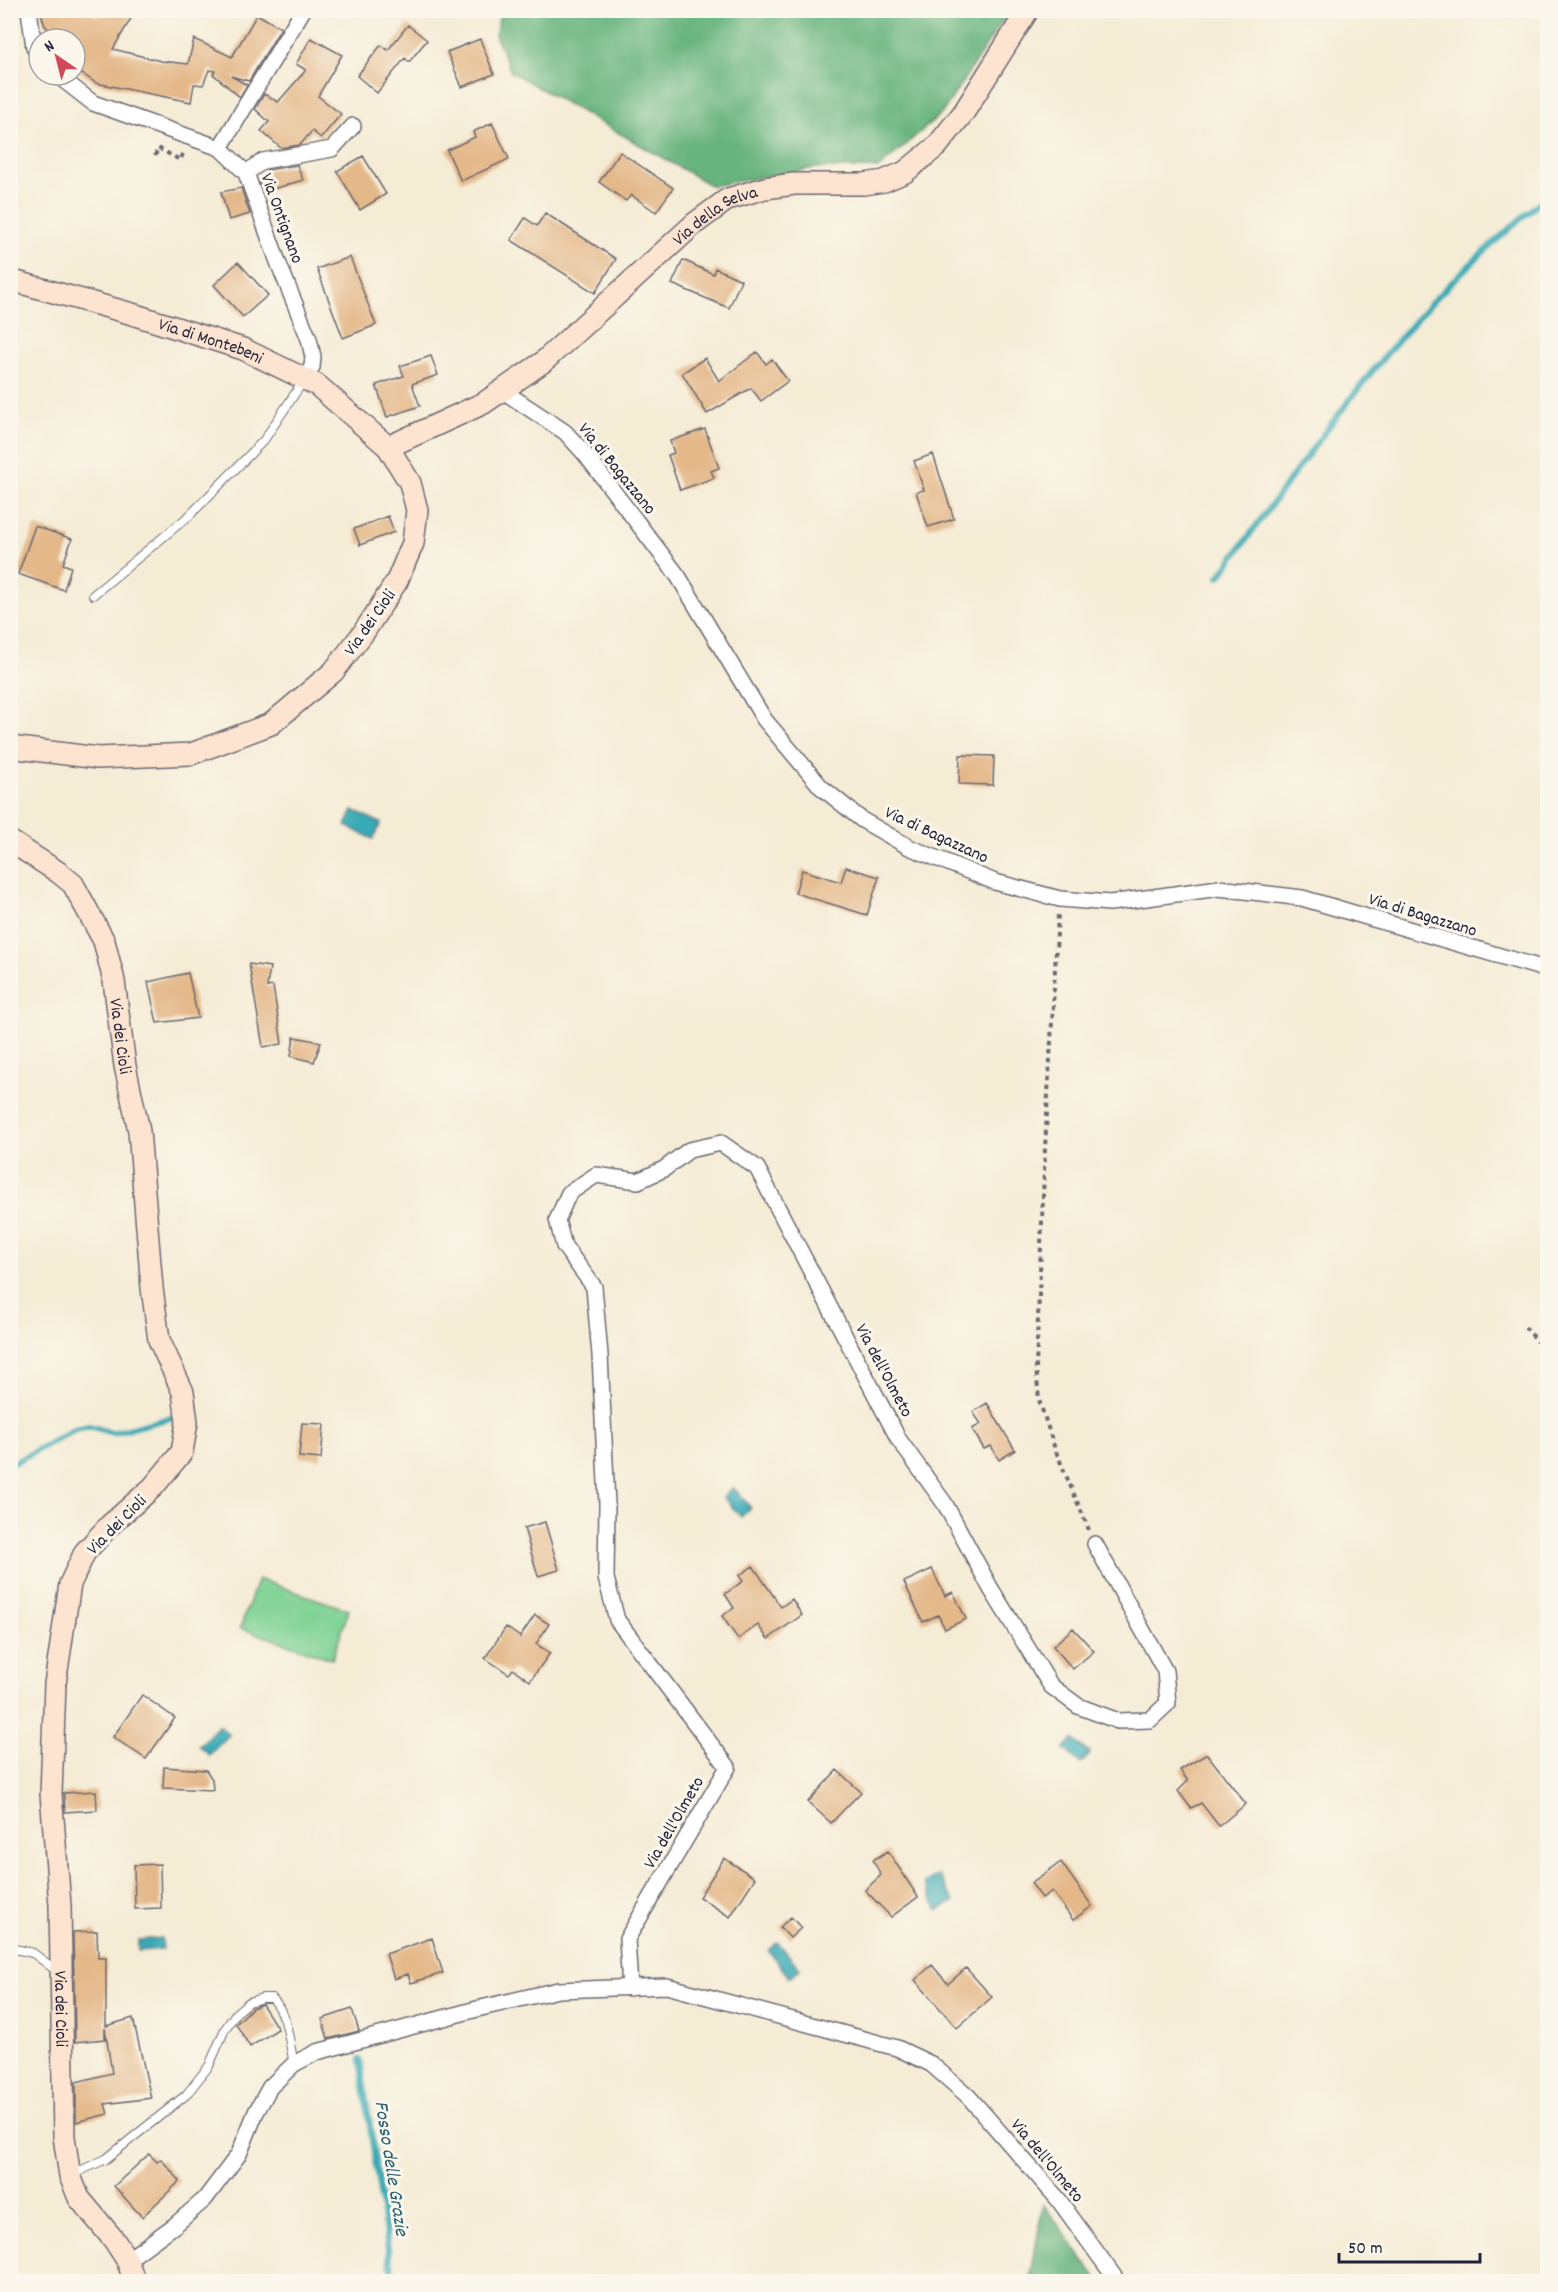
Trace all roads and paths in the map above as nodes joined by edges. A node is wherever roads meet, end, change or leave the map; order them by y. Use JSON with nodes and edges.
{"nodes":[{"id":1,"x":28,"y":10,"type":"edge"},
{"id":2,"x":303,"y":10,"type":"edge"},
{"id":3,"x":1028,"y":10,"type":"edge"},
{"id":4,"x":31,"y":27,"type":"edge"},
{"id":5,"x":72,"y":87,"type":"edge"},
{"id":6,"x":352,"y":126,"type":"dead end"},
{"id":7,"x":220,"y":148,"type":"junction"},
{"id":8,"x":246,"y":173,"type":"junction"},
{"id":9,"x":10,"y":280,"type":"edge"},
{"id":10,"x":305,"y":378,"type":"junction"},
{"id":11,"x":503,"y":392,"type":"junction"},
{"id":12,"x":388,"y":447,"type":"junction"},
{"id":13,"x":93,"y":595,"type":"dead end"},
{"id":14,"x":10,"y":747,"type":"edge"},
{"id":15,"x":10,"y":841,"type":"edge"},
{"id":16,"x":1060,"y":899,"type":"junction"},
{"id":17,"x":1548,"y":970,"type":"edge"},
{"id":18,"x":1525,"y":1327,"type":"dead end"},
{"id":19,"x":1548,"y":1353,"type":"edge"},
{"id":20,"x":1095,"y":1544,"type":"joint"},
{"id":21,"x":10,"y":1948,"type":"edge"},
{"id":22,"x":61,"y":1974,"type":"junction"},
{"id":23,"x":630,"y":1988,"type":"junction"},
{"id":24,"x":294,"y":2064,"type":"junction"},
{"id":25,"x":70,"y":2176,"type":"junction"},
{"id":26,"x":127,"y":2260,"type":"junction"},
{"id":27,"x":135,"y":2282,"type":"edge"},
{"id":28,"x":1118,"y":2282,"type":"edge"}],
"edges":[{"from":1,"to":4,"type":"street"},
{"from":2,"to":7,"type":"street"},
{"from":3,"to":11,"type":"street","name":"Via della Selva"},
{"from":5,"to":7,"type":"street","name":"Via Ontignano"},
{"from":6,"to":8,"type":"street"},
{"from":7,"to":8,"type":"street","name":"Via Ontignano"},
{"from":8,"to":10,"type":"street","name":"Via Ontignano"},
{"from":9,"to":10,"type":"street","name":"Via di Montebeni"},
{"from":10,"to":12,"type":"street","name":"Via di Montebeni"},
{"from":10,"to":13,"type":"lane"},
{"from":11,"to":12,"type":"street","name":"Via della Selva"},
{"from":11,"to":16,"type":"street","name":"Via di Bagazzano"},
{"from":12,"to":14,"type":"street","name":"Via dei Cioli"},
{"from":15,"to":22,"type":"street","name":"Via dei Cioli"},
{"from":16,"to":17,"type":"street","name":"Via di Bagazzano"},
{"from":16,"to":20,"type":"path"},
{"from":18,"to":19,"type":"path"},
{"from":20,"to":23,"type":"street","name":"Via dell'Olmeto"},
{"from":21,"to":22,"type":"lane"},
{"from":22,"to":25,"type":"street","name":"Via dei Cioli"},
{"from":23,"to":24,"type":"street","name":"Via dell'Olmeto"},
{"from":23,"to":28,"type":"street","name":"Via dell'Olmeto"},
{"from":24,"to":25,"type":"lane"},
{"from":24,"to":26,"type":"street","name":"Via dell'Olmeto"},
{"from":25,"to":26,"type":"street","name":"Via dei Cioli"},
{"from":26,"to":27,"type":"street","name":"Via dei Cioli"}]}
